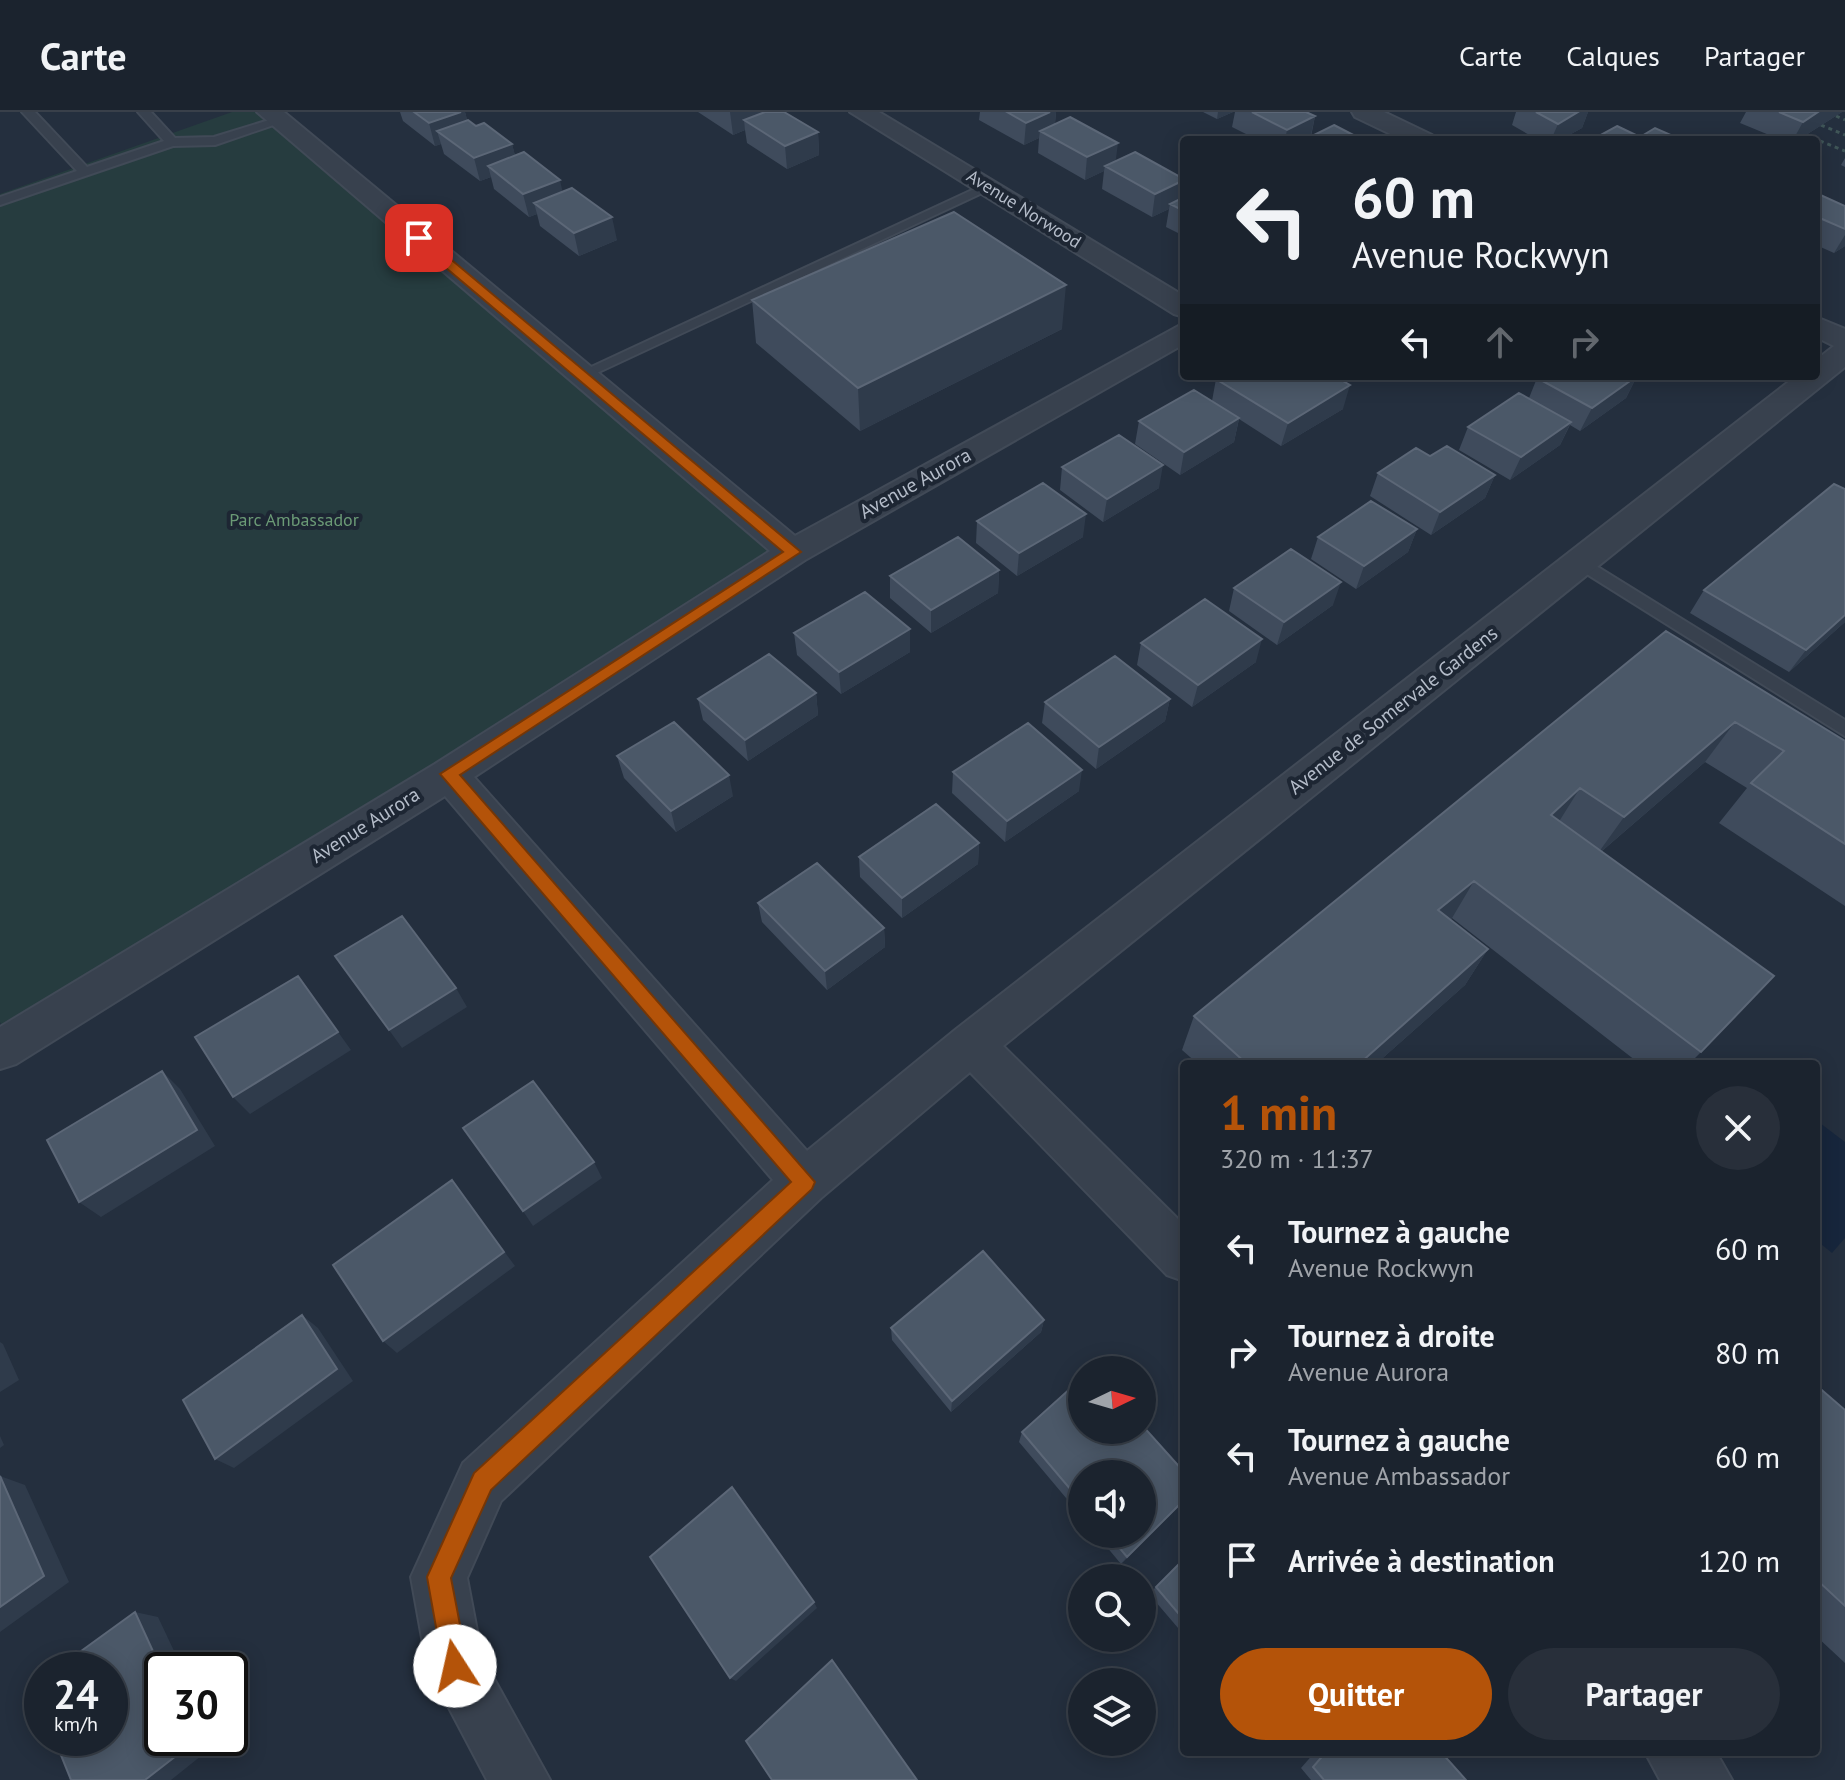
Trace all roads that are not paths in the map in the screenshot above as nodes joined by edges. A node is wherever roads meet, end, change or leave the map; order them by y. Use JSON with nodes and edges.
{"nodes":[{"id":1,"x":28,"y":112,"type":"edge"},
{"id":2,"x":144,"y":112,"type":"edge"},
{"id":3,"x":862,"y":112,"type":"edge"},
{"id":4,"x":1364,"y":112,"type":"edge"},
{"id":5,"x":274,"y":116,"type":"edge"},
{"id":6,"x":1415,"y":136,"type":"edge"},
{"id":7,"x":172,"y":142,"type":"junction"},
{"id":8,"x":85,"y":172,"type":"junction"},
{"id":9,"x":989,"y":187,"type":"junction"},
{"id":10,"x":0,"y":201,"type":"edge"},
{"id":11,"x":1180,"y":306,"type":"edge"},
{"id":12,"x":1820,"y":328,"type":"edge"},
{"id":13,"x":1180,"y":334,"type":"edge"},
{"id":14,"x":1845,"y":340,"type":"edge"},
{"id":15,"x":1845,"y":352,"type":"edge"},
{"id":16,"x":1820,"y":372,"type":"edge"},
{"id":17,"x":581,"y":375,"type":"junction"},
{"id":18,"x":1810,"y":380,"type":"edge"},
{"id":19,"x":793,"y":552,"type":"junction"},
{"id":20,"x":1580,"y":562,"type":"junction"},
{"id":21,"x":1845,"y":729,"type":"edge"},
{"id":22,"x":449,"y":774,"type":"junction"},
{"id":23,"x":971,"y":1044,"type":"junction"},
{"id":24,"x":0,"y":1050,"type":"edge"},
{"id":25,"x":804,"y":1182,"type":"junction"},
{"id":26,"x":1180,"y":1254,"type":"edge"},
{"id":27,"x":1678,"y":1756,"type":"edge"},
{"id":28,"x":520,"y":1780,"type":"edge"},
{"id":29,"x":1702,"y":1780,"type":"edge"}],
"edges":[{"from":1,"to":8,"type":"lane"},
{"from":2,"to":7,"type":"lane"},
{"from":3,"to":9,"type":"street","name":"Avenue Norwood"},
{"from":4,"to":6,"type":"street"},
{"from":5,"to":7,"type":"lane"},
{"from":5,"to":17,"type":"street"},
{"from":7,"to":8,"type":"lane"},
{"from":8,"to":10,"type":"lane"},
{"from":9,"to":11,"type":"street","name":"Avenue Norwood"},
{"from":9,"to":17,"type":"lane"},
{"from":12,"to":14,"type":"street"},
{"from":13,"to":19,"type":"street","name":"Avenue Aurora"},
{"from":15,"to":16,"type":"street","name":"Avenue de Somervale Gardens"},
{"from":17,"to":19,"type":"street"},
{"from":18,"to":20,"type":"street","name":"Avenue de Somervale Gardens"},
{"from":19,"to":22,"type":"street","name":"Avenue Aurora"},
{"from":20,"to":21,"type":"lane"},
{"from":20,"to":23,"type":"street","name":"Avenue de Somervale Gardens"},
{"from":22,"to":24,"type":"street","name":"Avenue Aurora"},
{"from":22,"to":25,"type":"street"},
{"from":23,"to":25,"type":"street","name":"Avenue de Somervale Gardens"},
{"from":23,"to":26,"type":"street"},
{"from":25,"to":28,"type":"street","name":"Avenue de Somervale Gardens"},
{"from":27,"to":29,"type":"street"}]}
